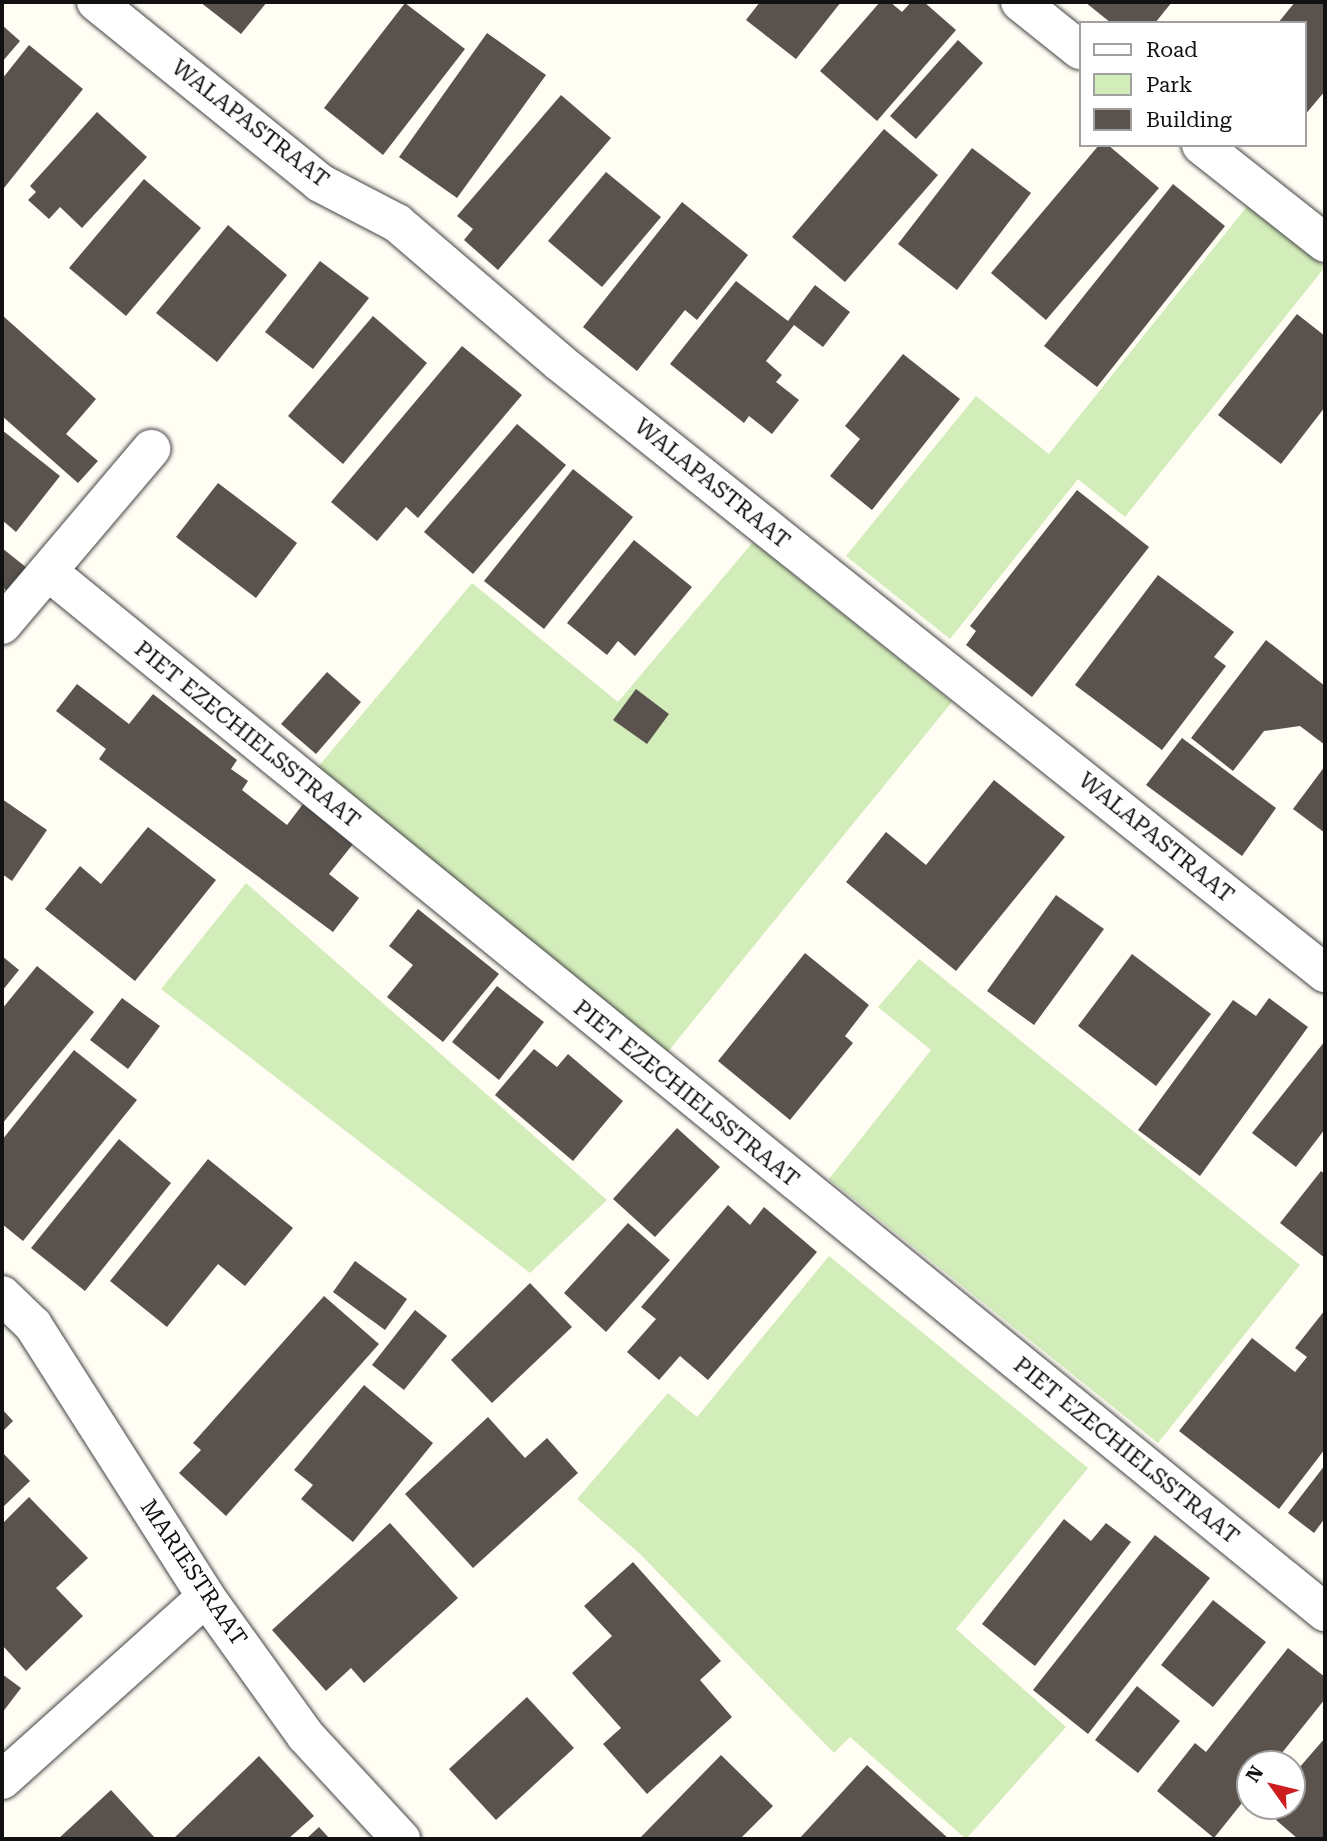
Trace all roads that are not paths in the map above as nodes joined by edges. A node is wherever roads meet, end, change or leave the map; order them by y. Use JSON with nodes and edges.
{"nodes":[{"id":1,"x":96,"y":2,"type":"edge"},
{"id":2,"x":1020,"y":2,"type":"edge"},
{"id":3,"x":1078,"y":48,"type":"edge"},
{"id":4,"x":1204,"y":147,"type":"edge"},
{"id":5,"x":1325,"y":243,"type":"edge"},
{"id":6,"x":151,"y":449,"type":"dead end"},
{"id":7,"x":50,"y":573,"type":"junction"},
{"id":8,"x":2,"y":625,"type":"edge"},
{"id":9,"x":1325,"y":973,"type":"edge"},
{"id":10,"x":2,"y":1295,"type":"edge"},
{"id":11,"x":206,"y":1597,"type":"junction"},
{"id":12,"x":1325,"y":1612,"type":"edge"},
{"id":13,"x":2,"y":1780,"type":"edge"},
{"id":14,"x":401,"y":1839,"type":"edge"}],
"edges":[{"from":1,"to":9,"type":"street","name":"WALAPASTRAAT"},
{"from":2,"to":3,"type":"street"},
{"from":4,"to":5,"type":"street"},
{"from":6,"to":7,"type":"street"},
{"from":7,"to":8,"type":"street"},
{"from":7,"to":12,"type":"street","name":"PIET EZECHIELSSTRAAT"},
{"from":10,"to":11,"type":"street","name":"MARIESTRAAT"},
{"from":11,"to":13,"type":"street"},
{"from":11,"to":14,"type":"street","name":"MARIESTRAAT"}]}
